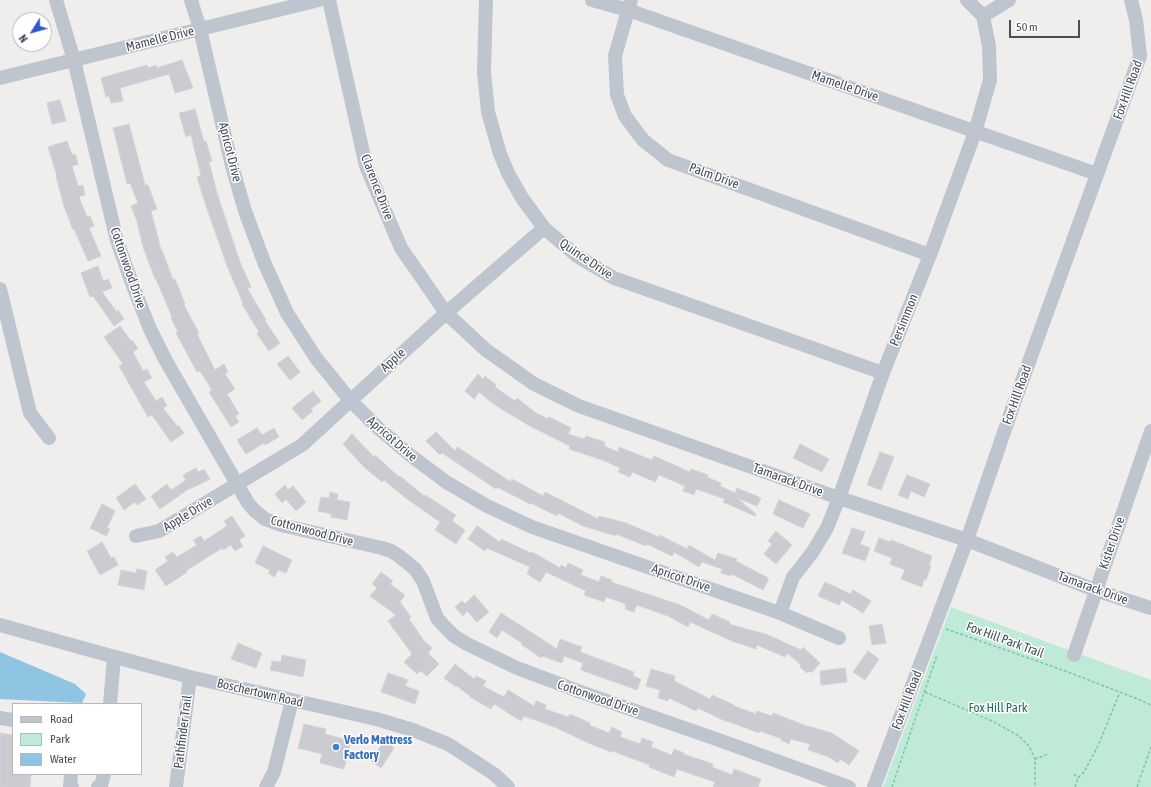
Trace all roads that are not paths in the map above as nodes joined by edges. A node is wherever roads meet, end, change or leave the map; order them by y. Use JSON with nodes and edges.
{"nodes":[{"id":1,"x":56,"y":0,"type":"edge"},
{"id":2,"x":191,"y":0,"type":"edge"},
{"id":3,"x":319,"y":0,"type":"edge"},
{"id":4,"x":329,"y":0,"type":"edge"},
{"id":5,"x":486,"y":0,"type":"edge"},
{"id":6,"x":592,"y":0,"type":"edge"},
{"id":7,"x":967,"y":0,"type":"edge"},
{"id":8,"x":1009,"y":0,"type":"edge"},
{"id":9,"x":1131,"y":0,"type":"edge"},
{"id":10,"x":629,"y":5,"type":"edge"},
{"id":11,"x":983,"y":16,"type":"junction"},
{"id":12,"x":200,"y":29,"type":"junction"},
{"id":13,"x":1146,"y":58,"type":"edge"},
{"id":14,"x":74,"y":60,"type":"junction"},
{"id":15,"x":0,"y":78,"type":"edge"},
{"id":16,"x":975,"y":132,"type":"junction"},
{"id":17,"x":1097,"y":174,"type":"junction"},
{"id":18,"x":544,"y":228,"type":"junction"},
{"id":19,"x":930,"y":255,"type":"junction"},
{"id":20,"x":0,"y":290,"type":"edge"},
{"id":21,"x":446,"y":313,"type":"junction"},
{"id":22,"x":883,"y":373,"type":"junction"},
{"id":23,"x":350,"y":400,"type":"junction"},
{"id":24,"x":1151,"y":431,"type":"edge"},
{"id":25,"x":49,"y":438,"type":"dead end"},
{"id":26,"x":237,"y":484,"type":"junction"},
{"id":27,"x":839,"y":498,"type":"junction"},
{"id":28,"x":136,"y":536,"type":"dead end"},
{"id":29,"x":967,"y":540,"type":"junction"},
{"id":30,"x":1096,"y":590,"type":"junction"},
{"id":31,"x":1151,"y":608,"type":"edge"},
{"id":32,"x":780,"y":613,"type":"junction"},
{"id":33,"x":0,"y":625,"type":"edge"},
{"id":34,"x":839,"y":638,"type":"dead end"},
{"id":35,"x":1074,"y":655,"type":"dead end"},
{"id":36,"x":114,"y":657,"type":"junction"},
{"id":37,"x":190,"y":677,"type":"junction"},
{"id":38,"x":292,"y":700,"type":"junction"},
{"id":39,"x":110,"y":703,"type":"edge"},
{"id":40,"x":0,"y":718,"type":"edge"},
{"id":41,"x":12,"y":720,"type":"edge"},
{"id":42,"x":71,"y":775,"type":"edge"},
{"id":43,"x":104,"y":775,"type":"edge"},
{"id":44,"x":70,"y":787,"type":"edge"},
{"id":45,"x":98,"y":787,"type":"edge"},
{"id":46,"x":176,"y":787,"type":"edge"},
{"id":47,"x":266,"y":787,"type":"edge"},
{"id":48,"x":508,"y":787,"type":"edge"},
{"id":49,"x":849,"y":787,"type":"edge"},
{"id":50,"x":874,"y":787,"type":"edge"}],
"edges":[{"from":1,"to":14,"type":"street","name":"Cottonwood Drive"},
{"from":2,"to":12,"type":"street","name":"Apricot Drive"},
{"from":3,"to":12,"type":"street","name":"Mamelle Drive"},
{"from":4,"to":21,"type":"street","name":"Clarence Drive"},
{"from":5,"to":18,"type":"street","name":"Quince Drive"},
{"from":6,"to":10,"type":"street","name":"Mamelle Drive"},
{"from":7,"to":11,"type":"street"},
{"from":8,"to":11,"type":"street"},
{"from":9,"to":13,"type":"street","name":"Fox Hill Road"},
{"from":10,"to":16,"type":"street","name":"Mamelle Drive"},
{"from":10,"to":19,"type":"street","name":"Palm Drive"},
{"from":11,"to":16,"type":"street","name":"Persimmon"},
{"from":12,"to":14,"type":"street","name":"Mamelle Drive"},
{"from":12,"to":23,"type":"street","name":"Apricot Drive"},
{"from":13,"to":17,"type":"street","name":"Fox Hill Road"},
{"from":14,"to":15,"type":"street","name":"Mamelle Drive"},
{"from":14,"to":26,"type":"street","name":"Cottonwood Drive"},
{"from":16,"to":17,"type":"street","name":"Mamelle Drive"},
{"from":16,"to":19,"type":"street","name":"Persimmon"},
{"from":17,"to":29,"type":"street","name":"Fox Hill Road"},
{"from":18,"to":21,"type":"street","name":"Apple"},
{"from":18,"to":22,"type":"street","name":"Quince Drive"},
{"from":19,"to":22,"type":"street","name":"Persimmon"},
{"from":20,"to":25,"type":"street"},
{"from":21,"to":23,"type":"street","name":"Apple"},
{"from":21,"to":27,"type":"street","name":"Tamarack Drive"},
{"from":22,"to":27,"type":"street","name":"Persimmon"},
{"from":23,"to":26,"type":"street","name":"Apple"},
{"from":23,"to":32,"type":"street","name":"Apricot Drive"},
{"from":24,"to":30,"type":"street","name":"Kister Drive"},
{"from":26,"to":28,"type":"street","name":"Apple Drive"},
{"from":26,"to":49,"type":"street","name":"Cottonwood Drive"},
{"from":27,"to":29,"type":"street","name":"Tamarack Drive"},
{"from":27,"to":32,"type":"street","name":"Persimmon"},
{"from":29,"to":30,"type":"street","name":"Tamarack Drive"},
{"from":29,"to":50,"type":"street","name":"Fox Hill Road"},
{"from":30,"to":31,"type":"street","name":"Tamarack Drive"},
{"from":30,"to":35,"type":"street","name":"Kister Drive"},
{"from":32,"to":34,"type":"street","name":"Apricot Drive"},
{"from":33,"to":36,"type":"street","name":"Boschertown Road"},
{"from":36,"to":37,"type":"street","name":"Boschertown Road"},
{"from":36,"to":39,"type":"street"},
{"from":37,"to":38,"type":"street","name":"Boschertown Road"},
{"from":37,"to":46,"type":"street","name":"Pathfinder Trail"},
{"from":38,"to":47,"type":"street"},
{"from":38,"to":48,"type":"street","name":"Boschertown Road"},
{"from":40,"to":41,"type":"street"},
{"from":42,"to":44,"type":"street"},
{"from":43,"to":45,"type":"street"}]}
